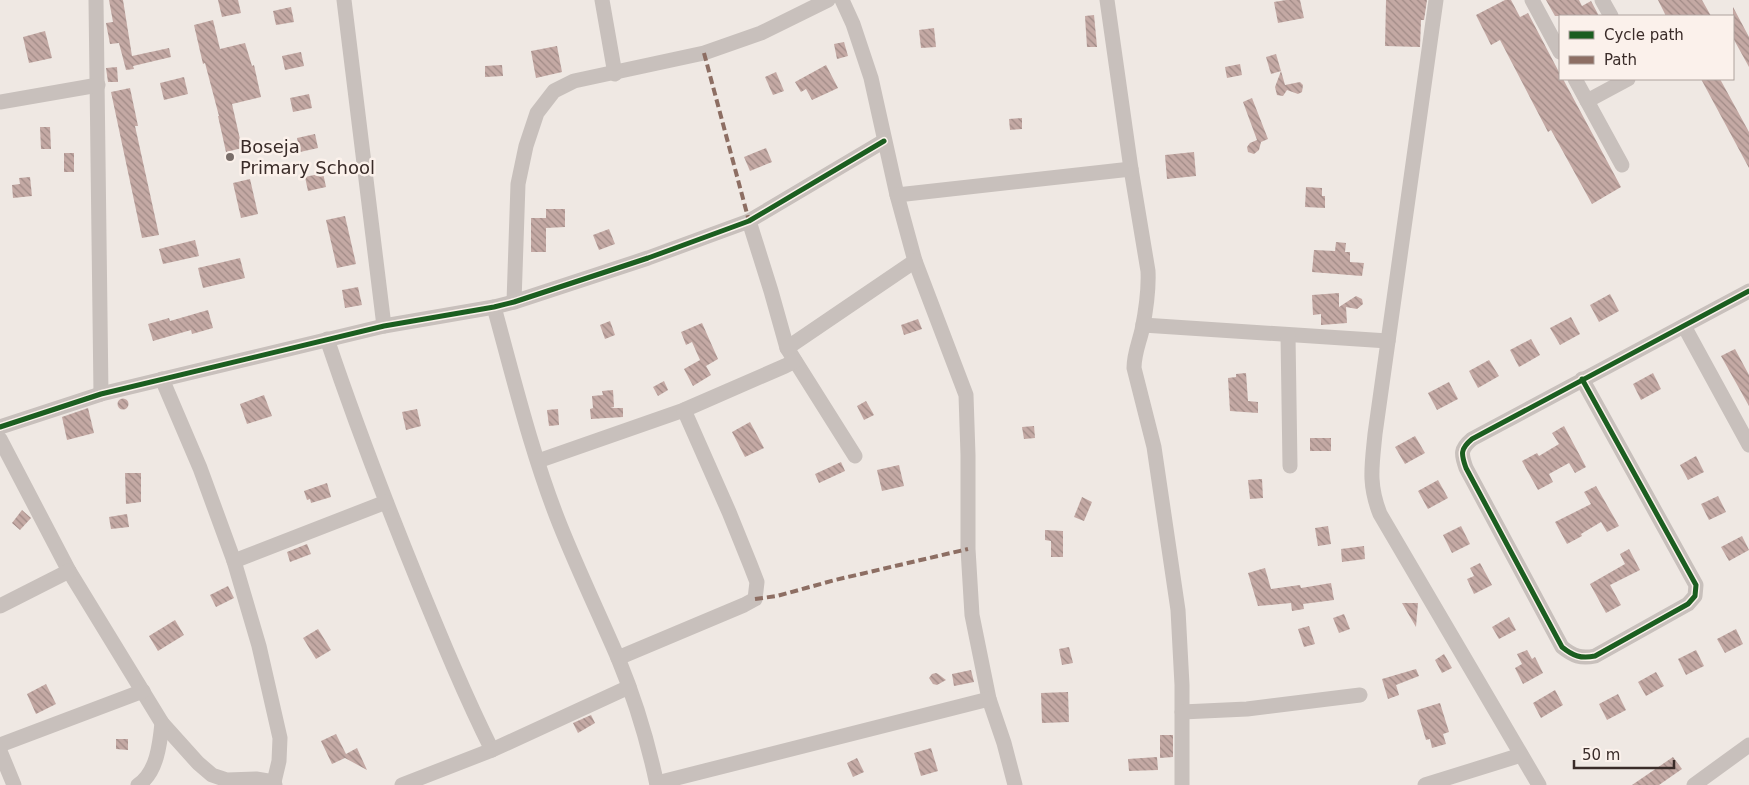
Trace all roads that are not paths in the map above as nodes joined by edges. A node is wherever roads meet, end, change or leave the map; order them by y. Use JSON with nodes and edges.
{"nodes":[{"id":1,"x":96,"y":0,"type":"edge"},
{"id":2,"x":344,"y":0,"type":"edge"},
{"id":3,"x":602,"y":0,"type":"edge"},
{"id":4,"x":828,"y":0,"type":"edge"},
{"id":5,"x":842,"y":0,"type":"edge"},
{"id":6,"x":1107,"y":0,"type":"edge"},
{"id":7,"x":1436,"y":0,"type":"edge"},
{"id":8,"x":1532,"y":0,"type":"edge"},
{"id":9,"x":1602,"y":0,"type":"edge"},
{"id":10,"x":1610,"y":15,"type":"edge"},
{"id":11,"x":1559,"y":50,"type":"edge"},
{"id":12,"x":615,"y":74,"type":"junction"},
{"id":13,"x":1576,"y":80,"type":"edge"},
{"id":14,"x":1626,"y":80,"type":"edge"},
{"id":15,"x":98,"y":85,"type":"junction"},
{"id":16,"x":1587,"y":101,"type":"junction"},
{"id":17,"x":0,"y":102,"type":"edge"},
{"id":18,"x":884,"y":141,"type":"junction"},
{"id":19,"x":1622,"y":165,"type":"dead end"},
{"id":20,"x":1131,"y":169,"type":"junction"},
{"id":21,"x":897,"y":195,"type":"junction"},
{"id":22,"x":749,"y":221,"type":"junction"},
{"id":23,"x":915,"y":261,"type":"junction"},
{"id":24,"x":1749,"y":291,"type":"edge"},
{"id":25,"x":514,"y":302,"type":"junction"},
{"id":26,"x":494,"y":307,"type":"junction"},
{"id":27,"x":1143,"y":325,"type":"junction"},
{"id":28,"x":384,"y":326,"type":"junction"},
{"id":29,"x":1684,"y":326,"type":"junction"},
{"id":30,"x":1288,"y":335,"type":"junction"},
{"id":31,"x":327,"y":339,"type":"junction"},
{"id":32,"x":1388,"y":341,"type":"junction"},
{"id":33,"x":791,"y":354,"type":"junction"},
{"id":34,"x":162,"y":379,"type":"junction"},
{"id":35,"x":1582,"y":379,"type":"junction"},
{"id":36,"x":101,"y":394,"type":"junction"},
{"id":37,"x":684,"y":410,"type":"junction"},
{"id":38,"x":0,"y":426,"type":"edge"},
{"id":39,"x":0,"y":439,"type":"edge"},
{"id":40,"x":1749,"y":445,"type":"edge"},
{"id":41,"x":855,"y":456,"type":"dead end"},
{"id":42,"x":538,"y":461,"type":"junction"},
{"id":43,"x":1290,"y":466,"type":"dead end"},
{"id":44,"x":386,"y":502,"type":"junction"},
{"id":45,"x":234,"y":561,"type":"junction"},
{"id":46,"x":69,"y":571,"type":"junction"},
{"id":47,"x":0,"y":606,"type":"edge"},
{"id":48,"x":618,"y":658,"type":"junction"},
{"id":49,"x":629,"y":687,"type":"junction"},
{"id":50,"x":143,"y":691,"type":"junction"},
{"id":51,"x":1360,"y":695,"type":"dead end"},
{"id":52,"x":989,"y":700,"type":"junction"},
{"id":53,"x":1182,"y":712,"type":"junction"},
{"id":54,"x":162,"y":723,"type":"junction"},
{"id":55,"x":0,"y":745,"type":"edge"},
{"id":56,"x":1749,"y":745,"type":"edge"},
{"id":57,"x":492,"y":750,"type":"junction"},
{"id":58,"x":0,"y":751,"type":"edge"},
{"id":59,"x":1521,"y":755,"type":"junction"},
{"id":60,"x":275,"y":784,"type":"edge"},
{"id":61,"x":657,"y":784,"type":"edge"},
{"id":62,"x":14,"y":785,"type":"edge"},
{"id":63,"x":138,"y":785,"type":"edge"},
{"id":64,"x":402,"y":785,"type":"edge"},
{"id":65,"x":1015,"y":785,"type":"edge"},
{"id":66,"x":1182,"y":785,"type":"edge"},
{"id":67,"x":1425,"y":785,"type":"edge"},
{"id":68,"x":1539,"y":785,"type":"edge"},
{"id":69,"x":1694,"y":785,"type":"edge"}],
"edges":[{"from":1,"to":15,"type":"street"},
{"from":2,"to":28,"type":"street"},
{"from":3,"to":12,"type":"street"},
{"from":4,"to":12,"type":"street"},
{"from":5,"to":18,"type":"street"},
{"from":6,"to":20,"type":"street"},
{"from":7,"to":32,"type":"street"},
{"from":8,"to":11,"type":"street"},
{"from":9,"to":10,"type":"street"},
{"from":12,"to":25,"type":"street"},
{"from":13,"to":16,"type":"street"},
{"from":14,"to":16,"type":"street"},
{"from":15,"to":17,"type":"street"},
{"from":15,"to":36,"type":"street"},
{"from":16,"to":19,"type":"street"},
{"from":18,"to":21,"type":"street"},
{"from":18,"to":22,"type":"street"},
{"from":20,"to":21,"type":"street"},
{"from":20,"to":27,"type":"street"},
{"from":21,"to":23,"type":"street"},
{"from":22,"to":25,"type":"street"},
{"from":22,"to":33,"type":"street"},
{"from":23,"to":33,"type":"street"},
{"from":23,"to":52,"type":"street"},
{"from":24,"to":29,"type":"street"},
{"from":25,"to":26,"type":"street"},
{"from":26,"to":28,"type":"street"},
{"from":26,"to":42,"type":"street"},
{"from":27,"to":30,"type":"street"},
{"from":27,"to":53,"type":"street"},
{"from":28,"to":31,"type":"street"},
{"from":29,"to":35,"type":"street"},
{"from":29,"to":40,"type":"street"},
{"from":30,"to":32,"type":"street"},
{"from":30,"to":43,"type":"street"},
{"from":31,"to":34,"type":"street"},
{"from":31,"to":44,"type":"street"},
{"from":32,"to":59,"type":"street"},
{"from":33,"to":37,"type":"street"},
{"from":33,"to":41,"type":"street"},
{"from":34,"to":36,"type":"street"},
{"from":34,"to":45,"type":"street"},
{"from":35,"to":35,"type":"street"},
{"from":36,"to":38,"type":"street"},
{"from":37,"to":42,"type":"street"},
{"from":37,"to":48,"type":"street"},
{"from":39,"to":46,"type":"street"},
{"from":42,"to":48,"type":"street"},
{"from":44,"to":45,"type":"street"},
{"from":44,"to":57,"type":"street"},
{"from":45,"to":60,"type":"street"},
{"from":46,"to":47,"type":"street"},
{"from":46,"to":50,"type":"street"},
{"from":48,"to":49,"type":"street"},
{"from":49,"to":57,"type":"street"},
{"from":49,"to":61,"type":"street"},
{"from":50,"to":54,"type":"street"},
{"from":50,"to":55,"type":"street"},
{"from":51,"to":53,"type":"street"},
{"from":52,"to":61,"type":"street"},
{"from":52,"to":65,"type":"street"},
{"from":53,"to":66,"type":"street"},
{"from":54,"to":60,"type":"street"},
{"from":54,"to":63,"type":"street"},
{"from":56,"to":69,"type":"street"},
{"from":57,"to":64,"type":"street"},
{"from":58,"to":62,"type":"street"},
{"from":59,"to":67,"type":"street"},
{"from":59,"to":68,"type":"street"}]}
